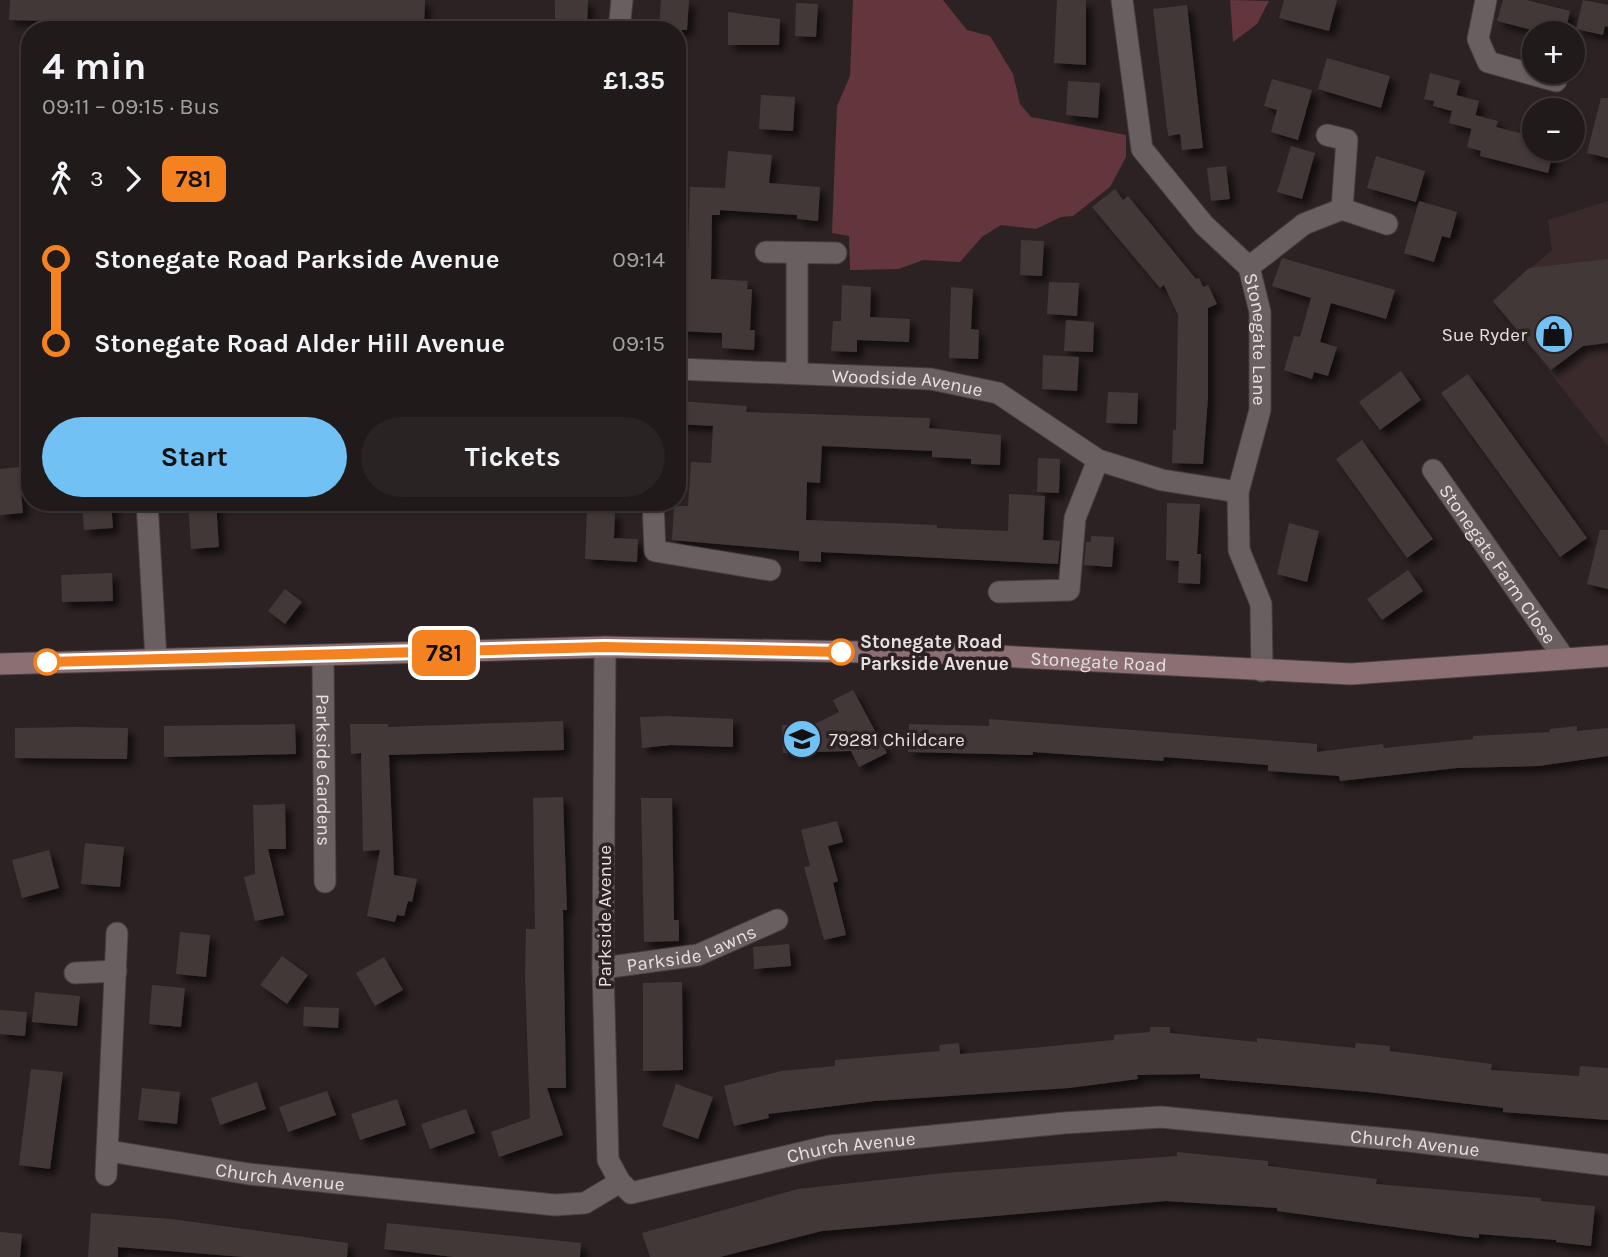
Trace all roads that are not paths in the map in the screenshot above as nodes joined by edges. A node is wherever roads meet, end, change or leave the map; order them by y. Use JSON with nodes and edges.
{"nodes":[{"id":1,"x":622,"y":0,"type":"edge"},
{"id":2,"x":1122,"y":0,"type":"edge"},
{"id":3,"x":1486,"y":0,"type":"edge"},
{"id":4,"x":620,"y":21,"type":"edge"},
{"id":5,"x":1522,"y":72,"type":"edge"},
{"id":6,"x":1327,"y":135,"type":"dead end"},
{"id":7,"x":1342,"y":209,"type":"junction"},
{"id":8,"x":1387,"y":224,"type":"dead end"},
{"id":9,"x":766,"y":252,"type":"dead end"},
{"id":10,"x":797,"y":253,"type":"junction"},
{"id":11,"x":836,"y":253,"type":"dead end"},
{"id":12,"x":1249,"y":267,"type":"junction"},
{"id":13,"x":686,"y":369,"type":"edge"},
{"id":14,"x":797,"y":372,"type":"junction"},
{"id":15,"x":1098,"y":460,"type":"junction"},
{"id":16,"x":1433,"y":470,"type":"dead end"},
{"id":17,"x":1238,"y":492,"type":"junction"},
{"id":18,"x":148,"y":511,"type":"edge"},
{"id":19,"x":653,"y":511,"type":"edge"},
{"id":20,"x":770,"y":570,"type":"dead end"},
{"id":21,"x":999,"y":592,"type":"dead end"},
{"id":22,"x":605,"y":647,"type":"junction"},
{"id":23,"x":323,"y":656,"type":"junction"},
{"id":24,"x":1608,"y":656,"type":"edge"},
{"id":25,"x":1564,"y":658,"type":"junction"},
{"id":26,"x":156,"y":659,"type":"junction"},
{"id":27,"x":0,"y":664,"type":"edge"},
{"id":28,"x":1262,"y":671,"type":"junction"},
{"id":29,"x":325,"y":882,"type":"dead end"},
{"id":30,"x":777,"y":920,"type":"dead end"},
{"id":31,"x":117,"y":933,"type":"dead end"},
{"id":32,"x":603,"y":968,"type":"junction"},
{"id":33,"x":117,"y":971,"type":"junction"},
{"id":34,"x":75,"y":973,"type":"dead end"},
{"id":35,"x":109,"y":1151,"type":"junction"},
{"id":36,"x":1608,"y":1165,"type":"edge"},
{"id":37,"x":106,"y":1175,"type":"dead end"},
{"id":38,"x":620,"y":1182,"type":"junction"}],
"edges":[{"from":1,"to":4,"type":"street"},
{"from":2,"to":12,"type":"street","name":"Stonegate Lane"},
{"from":3,"to":5,"type":"street"},
{"from":6,"to":7,"type":"street"},
{"from":7,"to":8,"type":"street"},
{"from":7,"to":12,"type":"street"},
{"from":9,"to":10,"type":"street"},
{"from":10,"to":11,"type":"street"},
{"from":10,"to":14,"type":"street"},
{"from":12,"to":17,"type":"street","name":"Stonegate Lane"},
{"from":13,"to":14,"type":"street","name":"Woodside Avenue"},
{"from":14,"to":15,"type":"street","name":"Woodside Avenue"},
{"from":15,"to":17,"type":"street","name":"Woodside Avenue"},
{"from":15,"to":21,"type":"street"},
{"from":16,"to":25,"type":"street","name":"Stonegate Farm Close"},
{"from":17,"to":28,"type":"street","name":"Stonegate Lane"},
{"from":18,"to":26,"type":"street"},
{"from":19,"to":20,"type":"street"},
{"from":22,"to":23,"type":"main road","name":"Stonegate Road"},
{"from":22,"to":28,"type":"main road","name":"Stonegate Road"},
{"from":22,"to":32,"type":"street","name":"Parkside Avenue"},
{"from":23,"to":26,"type":"main road","name":"Stonegate Road"},
{"from":23,"to":29,"type":"street","name":"Parkside Gardens"},
{"from":24,"to":25,"type":"main road","name":"Stonegate Road"},
{"from":25,"to":28,"type":"main road","name":"Stonegate Road"},
{"from":26,"to":27,"type":"main road","name":"Stonegate Road"},
{"from":30,"to":32,"type":"street","name":"Parkside Lawns"},
{"from":31,"to":33,"type":"street"},
{"from":32,"to":38,"type":"street","name":"Parkside Avenue"},
{"from":33,"to":34,"type":"street"},
{"from":33,"to":35,"type":"street"},
{"from":35,"to":37,"type":"street"},
{"from":35,"to":38,"type":"street","name":"Church Avenue"},
{"from":36,"to":38,"type":"street","name":"Church Avenue"}]}
